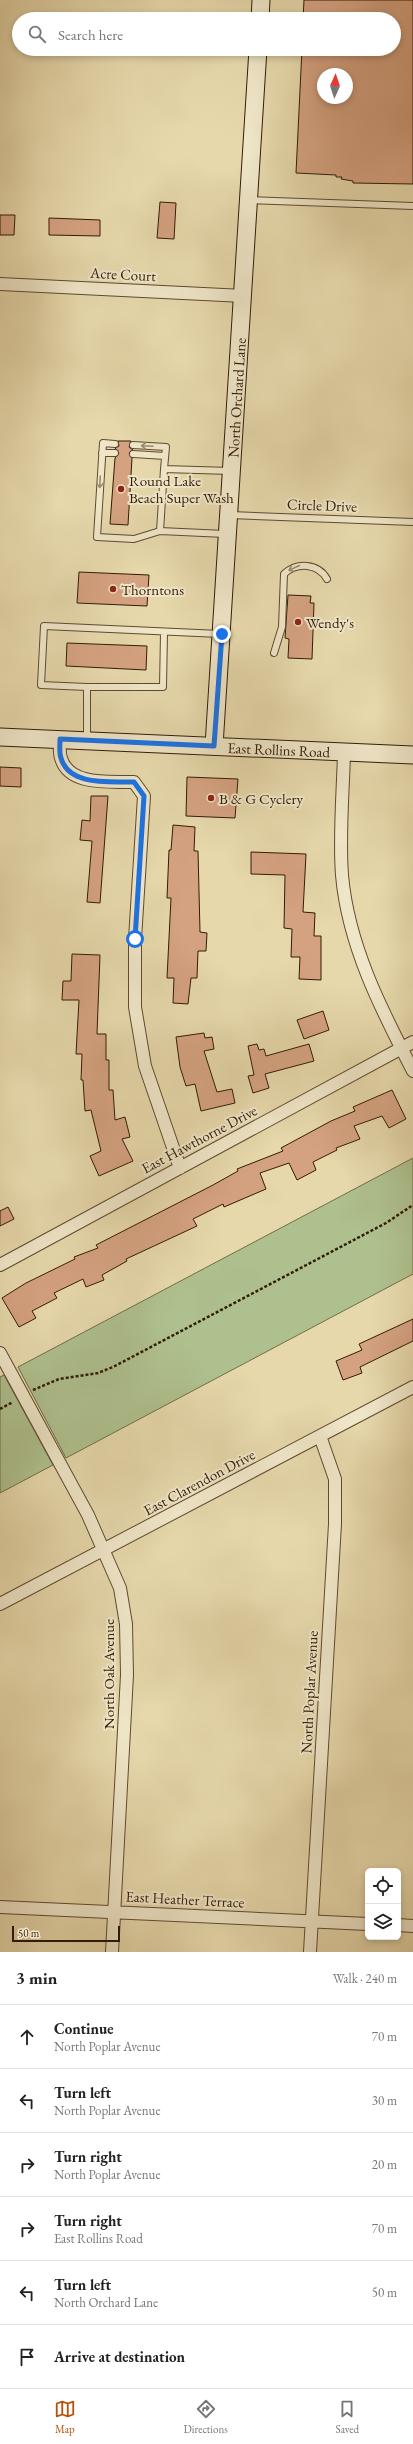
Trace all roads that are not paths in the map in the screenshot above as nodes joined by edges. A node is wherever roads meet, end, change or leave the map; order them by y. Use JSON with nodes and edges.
{"nodes":[{"id":1,"x":261,"y":0,"type":"edge"},
{"id":2,"x":260,"y":12,"type":"edge"},
{"id":3,"x":258,"y":56,"type":"edge"},
{"id":4,"x":249,"y":200,"type":"junction"},
{"id":5,"x":413,"y":206,"type":"edge"},
{"id":6,"x":0,"y":284,"type":"edge"},
{"id":7,"x":244,"y":296,"type":"junction"},
{"id":8,"x":115,"y":444,"type":"dead end"},
{"id":9,"x":133,"y":445,"type":"dead end"},
{"id":10,"x":102,"y":453,"type":"junction"},
{"id":11,"x":115,"y":454,"type":"dead end"},
{"id":12,"x":133,"y":454,"type":"dead end"},
{"id":13,"x":165,"y":456,"type":"junction"},
{"id":14,"x":164,"y":469,"type":"junction"},
{"id":15,"x":233,"y":471,"type":"junction"},
{"id":16,"x":230,"y":515,"type":"junction"},
{"id":17,"x":413,"y":522,"type":"edge"},
{"id":18,"x":160,"y":531,"type":"junction"},
{"id":19,"x":228,"y":534,"type":"junction"},
{"id":20,"x":327,"y":579,"type":"dead end"},
{"id":21,"x":164,"y":633,"type":"junction"},
{"id":22,"x":222,"y":634,"type":"junction"},
{"id":23,"x":274,"y":653,"type":"dead end"},
{"id":24,"x":87,"y":687,"type":"junction"},
{"id":25,"x":0,"y":737,"type":"edge"},
{"id":26,"x":60,"y":739,"type":"junction"},
{"id":27,"x":87,"y":740,"type":"junction"},
{"id":28,"x":214,"y":746,"type":"junction"},
{"id":29,"x":344,"y":753,"type":"junction"},
{"id":30,"x":413,"y":755,"type":"edge"},
{"id":31,"x":413,"y":1042,"type":"edge"},
{"id":32,"x":402,"y":1048,"type":"junction"},
{"id":33,"x":413,"y":1071,"type":"edge"},
{"id":34,"x":180,"y":1168,"type":"junction"},
{"id":35,"x":0,"y":1265,"type":"edge"},
{"id":36,"x":0,"y":1353,"type":"edge"},
{"id":37,"x":413,"y":1387,"type":"edge"},
{"id":38,"x":320,"y":1436,"type":"junction"},
{"id":39,"x":104,"y":1550,"type":"junction"},
{"id":40,"x":0,"y":1604,"type":"edge"},
{"id":41,"x":0,"y":1907,"type":"edge"},
{"id":42,"x":114,"y":1912,"type":"junction"},
{"id":43,"x":312,"y":1921,"type":"junction"},
{"id":44,"x":365,"y":1924,"type":"edge"},
{"id":45,"x":401,"y":1925,"type":"edge"},
{"id":46,"x":413,"y":1926,"type":"edge"},
{"id":47,"x":112,"y":1952,"type":"edge"},
{"id":48,"x":310,"y":1952,"type":"edge"}],
"edges":[{"from":1,"to":2,"type":"street"},
{"from":3,"to":4,"type":"street","name":"North Orchard Lane"},
{"from":4,"to":5,"type":"lane"},
{"from":4,"to":7,"type":"street","name":"North Orchard Lane"},
{"from":6,"to":7,"type":"street","name":"Acre Court"},
{"from":7,"to":15,"type":"street","name":"North Orchard Lane"},
{"from":8,"to":10,"type":"lane"},
{"from":13,"to":9,"type":"lane","one_way":true},
{"from":10,"to":11,"type":"lane"},
{"from":10,"to":18,"type":"lane","one_way":true},
{"from":12,"to":13,"type":"lane"},
{"from":13,"to":14,"type":"lane"},
{"from":14,"to":15,"type":"lane"},
{"from":14,"to":18,"type":"lane"},
{"from":15,"to":16,"type":"street","name":"North Orchard Lane"},
{"from":16,"to":17,"type":"lane","name":"Circle Drive"},
{"from":16,"to":19,"type":"street","name":"North Orchard Lane"},
{"from":18,"to":19,"type":"lane"},
{"from":19,"to":22,"type":"street","name":"North Orchard Lane"},
{"from":20,"to":23,"type":"lane","one_way":true},
{"from":21,"to":22,"type":"lane"},
{"from":21,"to":24,"type":"lane"},
{"from":21,"to":24,"type":"lane"},
{"from":22,"to":28,"type":"street","name":"North Orchard Lane"},
{"from":24,"to":27,"type":"lane"},
{"from":25,"to":26,"type":"street","name":"East Rollins Road"},
{"from":26,"to":27,"type":"street","name":"East Rollins Road"},
{"from":26,"to":34,"type":"street"},
{"from":27,"to":28,"type":"street","name":"East Rollins Road"},
{"from":28,"to":29,"type":"street","name":"East Rollins Road"},
{"from":29,"to":30,"type":"street","name":"East Rollins Road"},
{"from":29,"to":32,"type":"street"},
{"from":31,"to":32,"type":"street","name":"East Hawthorne Drive"},
{"from":32,"to":33,"type":"street"},
{"from":32,"to":34,"type":"street","name":"East Hawthorne Drive"},
{"from":34,"to":35,"type":"street","name":"East Hawthorne Drive"},
{"from":36,"to":39,"type":"street","name":"North Oak Avenue"},
{"from":37,"to":38,"type":"street","name":"East Clarendon Drive"},
{"from":38,"to":39,"type":"street","name":"East Clarendon Drive"},
{"from":38,"to":43,"type":"street","name":"North Poplar Avenue"},
{"from":39,"to":40,"type":"street","name":"East Clarendon Drive"},
{"from":39,"to":42,"type":"street","name":"North Oak Avenue"},
{"from":41,"to":42,"type":"street","name":"East Heather Terrace"},
{"from":42,"to":43,"type":"street","name":"East Heather Terrace"},
{"from":42,"to":47,"type":"street","name":"North Oak Avenue"},
{"from":43,"to":44,"type":"street","name":"East Heather Terrace"},
{"from":43,"to":48,"type":"street","name":"North Poplar Avenue"},
{"from":45,"to":46,"type":"street"}]}
